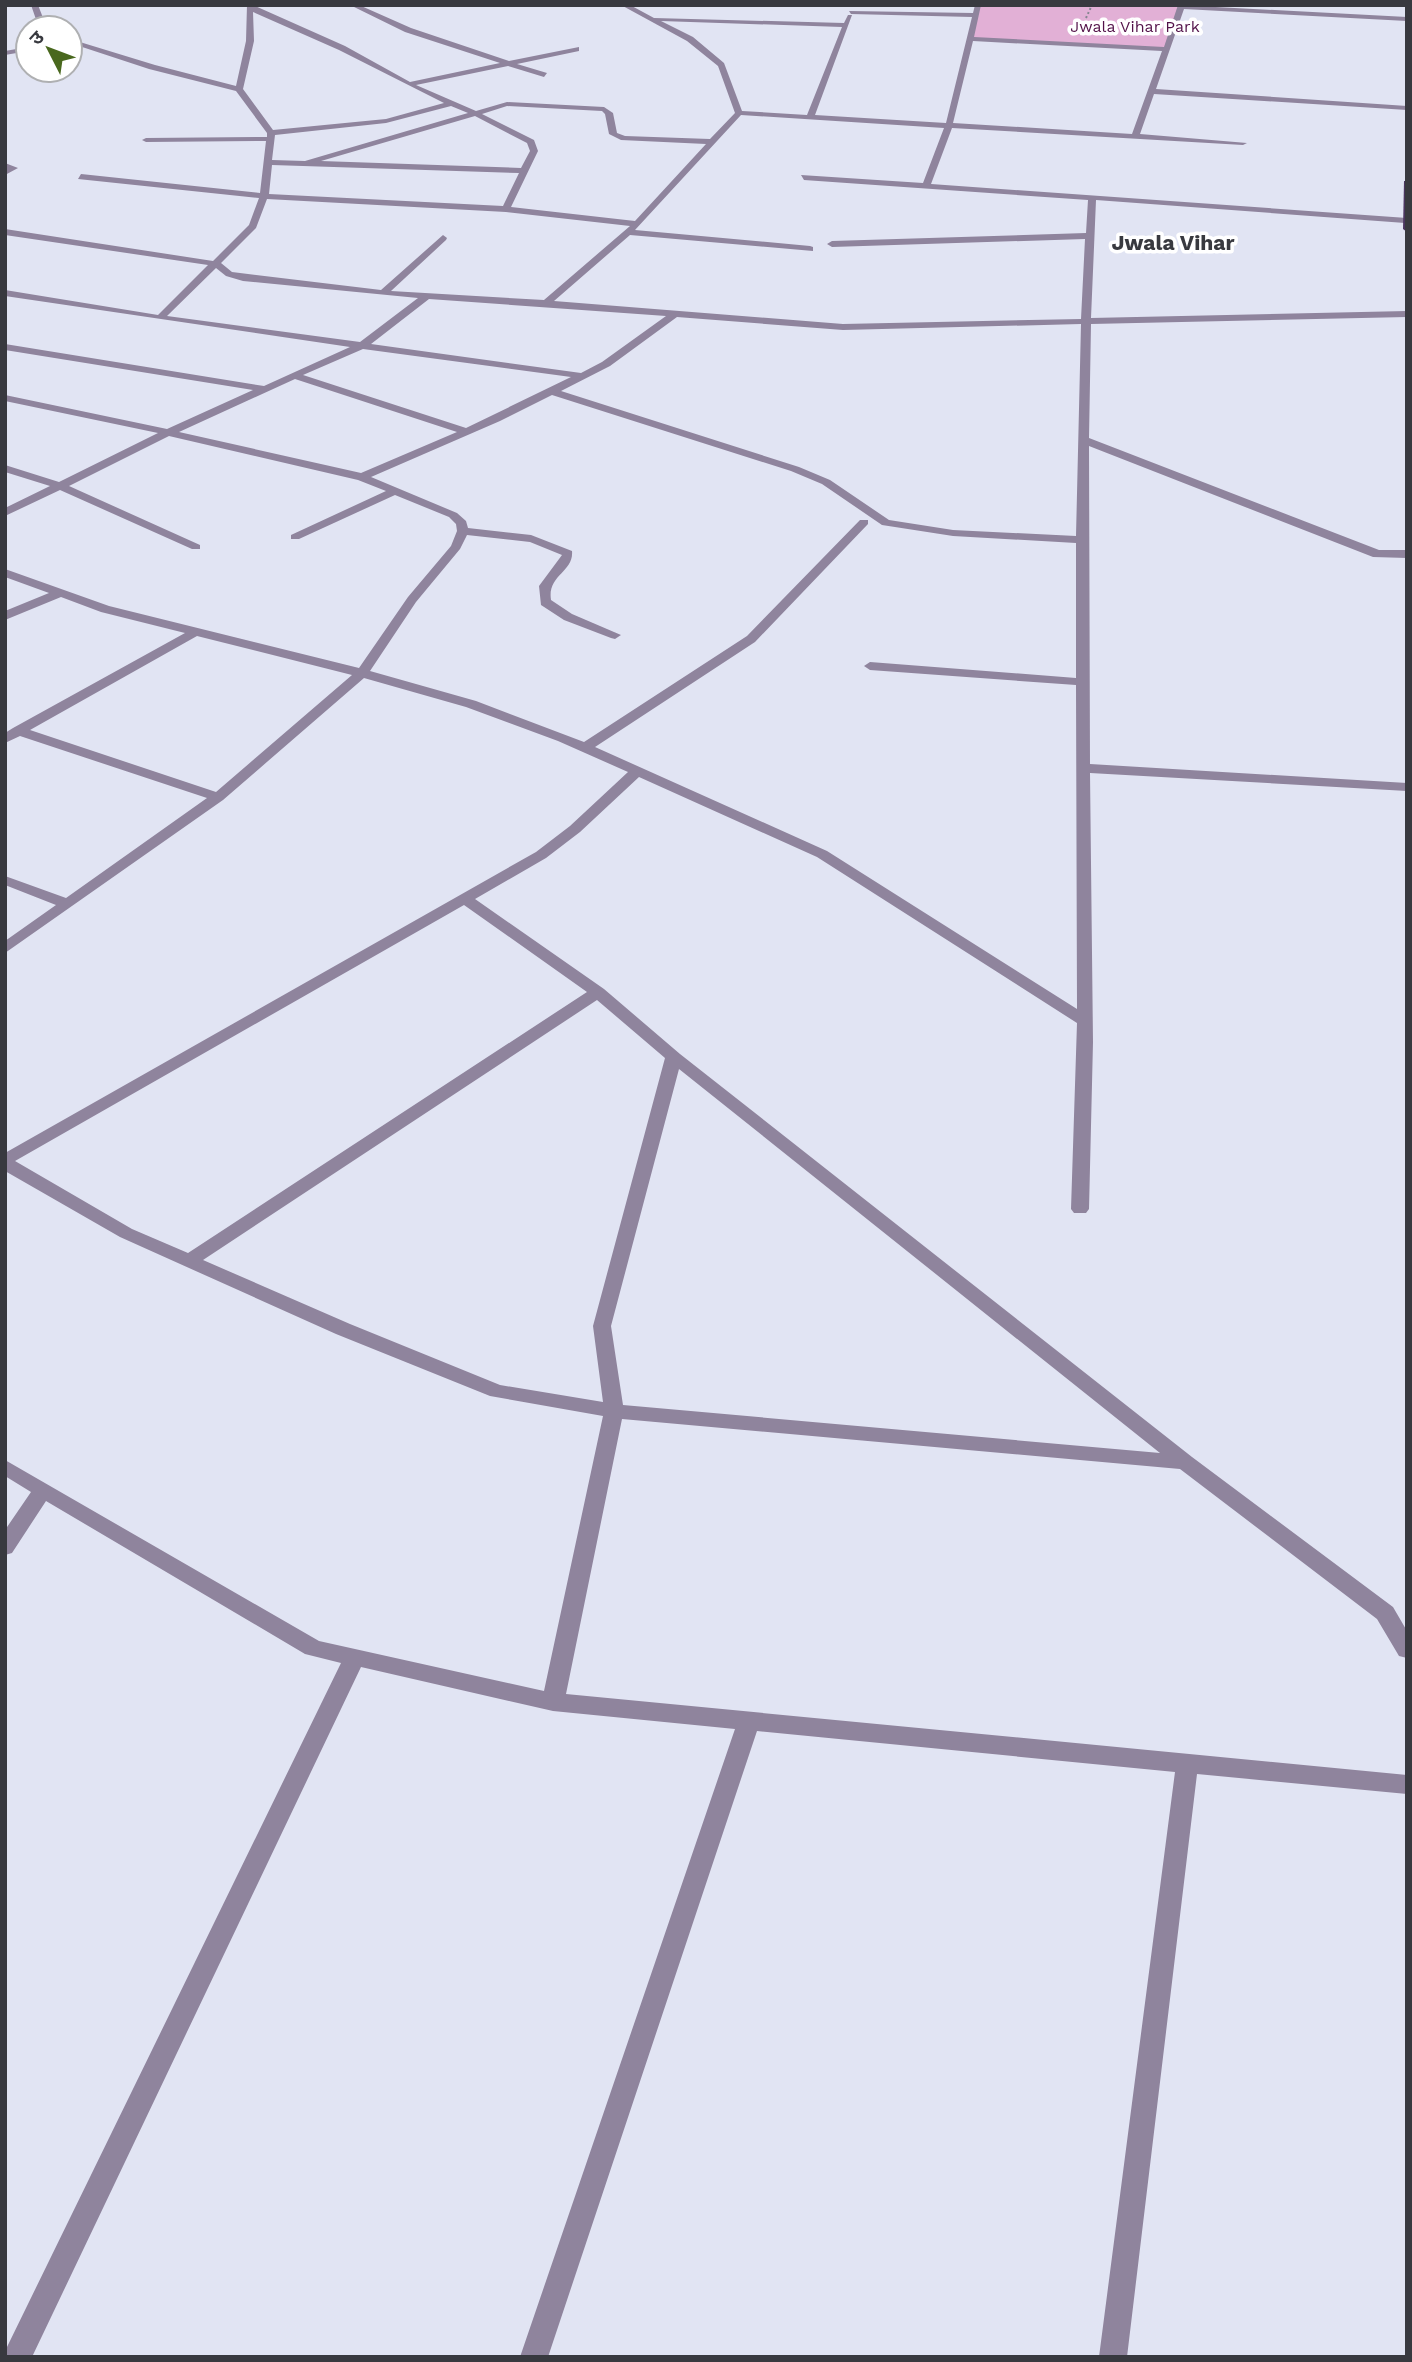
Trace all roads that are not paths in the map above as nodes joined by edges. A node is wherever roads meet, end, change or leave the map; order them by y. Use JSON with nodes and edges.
{"nodes":[{"id":1,"x":353,"y":5,"type":"edge"},
{"id":2,"x":624,"y":5,"type":"edge"},
{"id":3,"x":978,"y":5,"type":"edge"},
{"id":4,"x":1182,"y":6,"type":"edge"},
{"id":5,"x":251,"y":7,"type":"edge"},
{"id":6,"x":853,"y":8,"type":"edge"},
{"id":7,"x":976,"y":15,"type":"junction"},
{"id":8,"x":656,"y":19,"type":"junction"},
{"id":9,"x":1407,"y":19,"type":"edge"},
{"id":10,"x":846,"y":25,"type":"junction"},
{"id":11,"x":969,"y":39,"type":"junction"},
{"id":12,"x":84,"y":46,"type":"edge"},
{"id":13,"x":576,"y":49,"type":"dead end"},
{"id":14,"x":1167,"y":49,"type":"junction"},
{"id":15,"x":506,"y":64,"type":"junction"},
{"id":16,"x":544,"y":75,"type":"dead end"},
{"id":17,"x":410,"y":84,"type":"junction"},
{"id":18,"x":239,"y":89,"type":"junction"},
{"id":19,"x":1151,"y":91,"type":"junction"},
{"id":20,"x":450,"y":104,"type":"junction"},
{"id":21,"x":1407,"y":108,"type":"edge"},
{"id":22,"x":471,"y":113,"type":"junction"},
{"id":23,"x":739,"y":113,"type":"junction"},
{"id":24,"x":810,"y":117,"type":"junction"},
{"id":25,"x":949,"y":125,"type":"junction"},
{"id":26,"x":271,"y":136,"type":"junction"},
{"id":27,"x":1135,"y":137,"type":"junction"},
{"id":28,"x":146,"y":140,"type":"dead end"},
{"id":29,"x":713,"y":142,"type":"junction"},
{"id":30,"x":1243,"y":143,"type":"dead end"},
{"id":31,"x":268,"y":162,"type":"junction"},
{"id":32,"x":303,"y":164,"type":"junction"},
{"id":33,"x":5,"y":165,"type":"edge"},
{"id":34,"x":523,"y":171,"type":"junction"},
{"id":35,"x":5,"y":173,"type":"edge"},
{"id":36,"x":81,"y":177,"type":"dead end"},
{"id":37,"x":804,"y":177,"type":"dead end"},
{"id":38,"x":1407,"y":183,"type":"edge"},
{"id":39,"x":926,"y":186,"type":"junction"},
{"id":40,"x":264,"y":197,"type":"junction"},
{"id":41,"x":1092,"y":199,"type":"junction"},
{"id":42,"x":506,"y":209,"type":"junction"},
{"id":43,"x":638,"y":224,"type":"junction"},
{"id":44,"x":1406,"y":225,"type":"edge"},
{"id":45,"x":5,"y":232,"type":"edge"},
{"id":46,"x":628,"y":232,"type":"junction"},
{"id":47,"x":1090,"y":236,"type":"junction"},
{"id":48,"x":443,"y":239,"type":"dead end"},
{"id":49,"x":832,"y":244,"type":"dead end"},
{"id":50,"x":810,"y":249,"type":"dead end"},
{"id":51,"x":217,"y":264,"type":"junction"},
{"id":52,"x":5,"y":293,"type":"edge"},
{"id":53,"x":383,"y":293,"type":"junction"},
{"id":54,"x":426,"y":296,"type":"junction"},
{"id":55,"x":546,"y":303,"type":"junction"},
{"id":56,"x":676,"y":313,"type":"junction"},
{"id":57,"x":1407,"y":314,"type":"edge"},
{"id":58,"x":160,"y":318,"type":"junction"},
{"id":59,"x":1084,"y":320,"type":"junction"},
{"id":60,"x":365,"y":344,"type":"junction"},
{"id":61,"x":5,"y":348,"type":"edge"},
{"id":62,"x":295,"y":376,"type":"junction"},
{"id":63,"x":583,"y":376,"type":"junction"},
{"id":64,"x":265,"y":389,"type":"junction"},
{"id":65,"x":551,"y":391,"type":"junction"},
{"id":66,"x":5,"y":398,"type":"edge"},
{"id":67,"x":169,"y":432,"type":"junction"},
{"id":68,"x":465,"y":432,"type":"junction"},
{"id":69,"x":1084,"y":440,"type":"junction"},
{"id":70,"x":5,"y":468,"type":"edge"},
{"id":71,"x":362,"y":477,"type":"junction"},
{"id":72,"x":61,"y":486,"type":"junction"},
{"id":73,"x":395,"y":491,"type":"junction"},
{"id":74,"x":5,"y":513,"type":"edge"},
{"id":75,"x":864,"y":522,"type":"dead end"},
{"id":76,"x":463,"y":531,"type":"junction"},
{"id":77,"x":295,"y":537,"type":"dead end"},
{"id":78,"x":1083,"y":540,"type":"junction"},
{"id":79,"x":196,"y":547,"type":"dead end"},
{"id":80,"x":1407,"y":554,"type":"edge"},
{"id":81,"x":5,"y":573,"type":"edge"},
{"id":82,"x":60,"y":593,"type":"junction"},
{"id":83,"x":5,"y":616,"type":"edge"},
{"id":84,"x":195,"y":632,"type":"junction"},
{"id":85,"x":615,"y":635,"type":"dead end"},
{"id":86,"x":870,"y":666,"type":"dead end"},
{"id":87,"x":362,"y":673,"type":"junction"},
{"id":88,"x":1083,"y":682,"type":"junction"},
{"id":89,"x":11,"y":735,"type":"edge"},
{"id":90,"x":586,"y":748,"type":"junction"},
{"id":91,"x":1082,"y":768,"type":"junction"},
{"id":92,"x":637,"y":771,"type":"junction"},
{"id":93,"x":1407,"y":787,"type":"edge"},
{"id":94,"x":218,"y":797,"type":"junction"},
{"id":95,"x":5,"y":880,"type":"edge"},
{"id":96,"x":464,"y":898,"type":"junction"},
{"id":97,"x":66,"y":903,"type":"junction"},
{"id":98,"x":5,"y":948,"type":"edge"},
{"id":99,"x":598,"y":992,"type":"junction"},
{"id":100,"x":1085,"y":1021,"type":"junction"},
{"id":101,"x":674,"y":1057,"type":"junction"},
{"id":102,"x":5,"y":1161,"type":"edge"},
{"id":103,"x":1080,"y":1209,"type":"dead end"},
{"id":104,"x":189,"y":1261,"type":"junction"},
{"id":105,"x":614,"y":1411,"type":"junction"},
{"id":106,"x":1185,"y":1462,"type":"junction"},
{"id":107,"x":5,"y":1467,"type":"edge"},
{"id":108,"x":43,"y":1489,"type":"junction"},
{"id":109,"x":5,"y":1547,"type":"edge"},
{"id":110,"x":1407,"y":1650,"type":"edge"},
{"id":111,"x":355,"y":1657,"type":"junction"},
{"id":112,"x":553,"y":1702,"type":"junction"},
{"id":113,"x":749,"y":1721,"type":"junction"},
{"id":114,"x":1187,"y":1765,"type":"junction"},
{"id":115,"x":1407,"y":1785,"type":"edge"},
{"id":116,"x":17,"y":2357,"type":"edge"},
{"id":117,"x":534,"y":2357,"type":"edge"},
{"id":118,"x":1113,"y":2357,"type":"edge"}],
"edges":[{"from":1,"to":15,"type":"street"},
{"from":2,"to":8,"type":"street"},
{"from":3,"to":7,"type":"street"},
{"from":4,"to":9,"type":"street"},
{"from":4,"to":14,"type":"street"},
{"from":5,"to":17,"type":"street"},
{"from":5,"to":18,"type":"street"},
{"from":6,"to":7,"type":"street"},
{"from":6,"to":10,"type":"street"},
{"from":7,"to":11,"type":"street"},
{"from":8,"to":10,"type":"street"},
{"from":8,"to":23,"type":"street"},
{"from":10,"to":24,"type":"street"},
{"from":11,"to":14,"type":"street"},
{"from":11,"to":25,"type":"street"},
{"from":12,"to":18,"type":"street"},
{"from":13,"to":15,"type":"street"},
{"from":14,"to":19,"type":"street"},
{"from":15,"to":16,"type":"street"},
{"from":15,"to":17,"type":"street"},
{"from":17,"to":20,"type":"street"},
{"from":18,"to":26,"type":"street"},
{"from":19,"to":21,"type":"street"},
{"from":19,"to":27,"type":"street"},
{"from":20,"to":22,"type":"street"},
{"from":20,"to":26,"type":"street"},
{"from":22,"to":29,"type":"street"},
{"from":22,"to":32,"type":"street"},
{"from":22,"to":34,"type":"street"},
{"from":23,"to":24,"type":"street"},
{"from":23,"to":29,"type":"street"},
{"from":24,"to":25,"type":"street"},
{"from":25,"to":27,"type":"street"},
{"from":25,"to":39,"type":"street"},
{"from":26,"to":28,"type":"street"},
{"from":26,"to":31,"type":"street"},
{"from":27,"to":30,"type":"street"},
{"from":29,"to":43,"type":"street"},
{"from":31,"to":32,"type":"street"},
{"from":31,"to":40,"type":"street"},
{"from":32,"to":34,"type":"street"},
{"from":33,"to":35,"type":"street"},
{"from":34,"to":42,"type":"street"},
{"from":36,"to":40,"type":"street"},
{"from":37,"to":39,"type":"street"},
{"from":38,"to":44,"type":"main road"},
{"from":39,"to":41,"type":"street"},
{"from":40,"to":42,"type":"street"},
{"from":40,"to":51,"type":"street"},
{"from":41,"to":44,"type":"street"},
{"from":41,"to":47,"type":"street"},
{"from":42,"to":43,"type":"street"},
{"from":43,"to":46,"type":"street"},
{"from":45,"to":51,"type":"street"},
{"from":46,"to":50,"type":"street"},
{"from":46,"to":55,"type":"street"},
{"from":47,"to":49,"type":"street"},
{"from":47,"to":59,"type":"street"},
{"from":48,"to":53,"type":"street"},
{"from":51,"to":53,"type":"street"},
{"from":51,"to":58,"type":"street"},
{"from":52,"to":58,"type":"street"},
{"from":53,"to":54,"type":"street"},
{"from":54,"to":55,"type":"street"},
{"from":54,"to":60,"type":"street"},
{"from":55,"to":56,"type":"street"},
{"from":56,"to":59,"type":"street"},
{"from":56,"to":63,"type":"street"},
{"from":57,"to":59,"type":"street"},
{"from":58,"to":60,"type":"street"},
{"from":59,"to":69,"type":"street"},
{"from":60,"to":62,"type":"street"},
{"from":60,"to":63,"type":"street"},
{"from":61,"to":64,"type":"street"},
{"from":62,"to":64,"type":"street"},
{"from":62,"to":68,"type":"street"},
{"from":63,"to":65,"type":"street"},
{"from":64,"to":67,"type":"street"},
{"from":65,"to":68,"type":"street"},
{"from":65,"to":78,"type":"street"},
{"from":66,"to":67,"type":"street"},
{"from":67,"to":71,"type":"street"},
{"from":67,"to":72,"type":"street"},
{"from":68,"to":71,"type":"street"},
{"from":69,"to":78,"type":"street"},
{"from":69,"to":80,"type":"street"},
{"from":70,"to":72,"type":"street"},
{"from":71,"to":73,"type":"street"},
{"from":72,"to":74,"type":"street"},
{"from":72,"to":79,"type":"street"},
{"from":73,"to":76,"type":"street"},
{"from":73,"to":77,"type":"street"},
{"from":75,"to":90,"type":"street"},
{"from":76,"to":85,"type":"street"},
{"from":76,"to":87,"type":"street"},
{"from":78,"to":88,"type":"street"},
{"from":81,"to":82,"type":"street"},
{"from":82,"to":83,"type":"street"},
{"from":82,"to":84,"type":"street"},
{"from":84,"to":87,"type":"street"},
{"from":84,"to":89,"type":"street"},
{"from":86,"to":88,"type":"street"},
{"from":87,"to":90,"type":"street"},
{"from":87,"to":94,"type":"street"},
{"from":88,"to":91,"type":"street"},
{"from":89,"to":94,"type":"street"},
{"from":90,"to":92,"type":"street"},
{"from":91,"to":93,"type":"street"},
{"from":91,"to":100,"type":"street"},
{"from":92,"to":96,"type":"street"},
{"from":92,"to":100,"type":"street"},
{"from":94,"to":97,"type":"street"},
{"from":95,"to":97,"type":"street"},
{"from":96,"to":99,"type":"street"},
{"from":96,"to":102,"type":"street"},
{"from":97,"to":98,"type":"street"},
{"from":99,"to":101,"type":"street"},
{"from":99,"to":104,"type":"street"},
{"from":100,"to":103,"type":"street"},
{"from":101,"to":105,"type":"street"},
{"from":101,"to":106,"type":"street"},
{"from":102,"to":104,"type":"street"},
{"from":104,"to":105,"type":"street"},
{"from":105,"to":106,"type":"street"},
{"from":105,"to":112,"type":"street"},
{"from":106,"to":110,"type":"street"},
{"from":107,"to":108,"type":"street"},
{"from":108,"to":109,"type":"street"},
{"from":108,"to":111,"type":"street"},
{"from":111,"to":112,"type":"street"},
{"from":111,"to":116,"type":"street"},
{"from":112,"to":113,"type":"street"},
{"from":113,"to":114,"type":"street"},
{"from":113,"to":117,"type":"street"},
{"from":114,"to":115,"type":"street"},
{"from":114,"to":118,"type":"street"}]}
